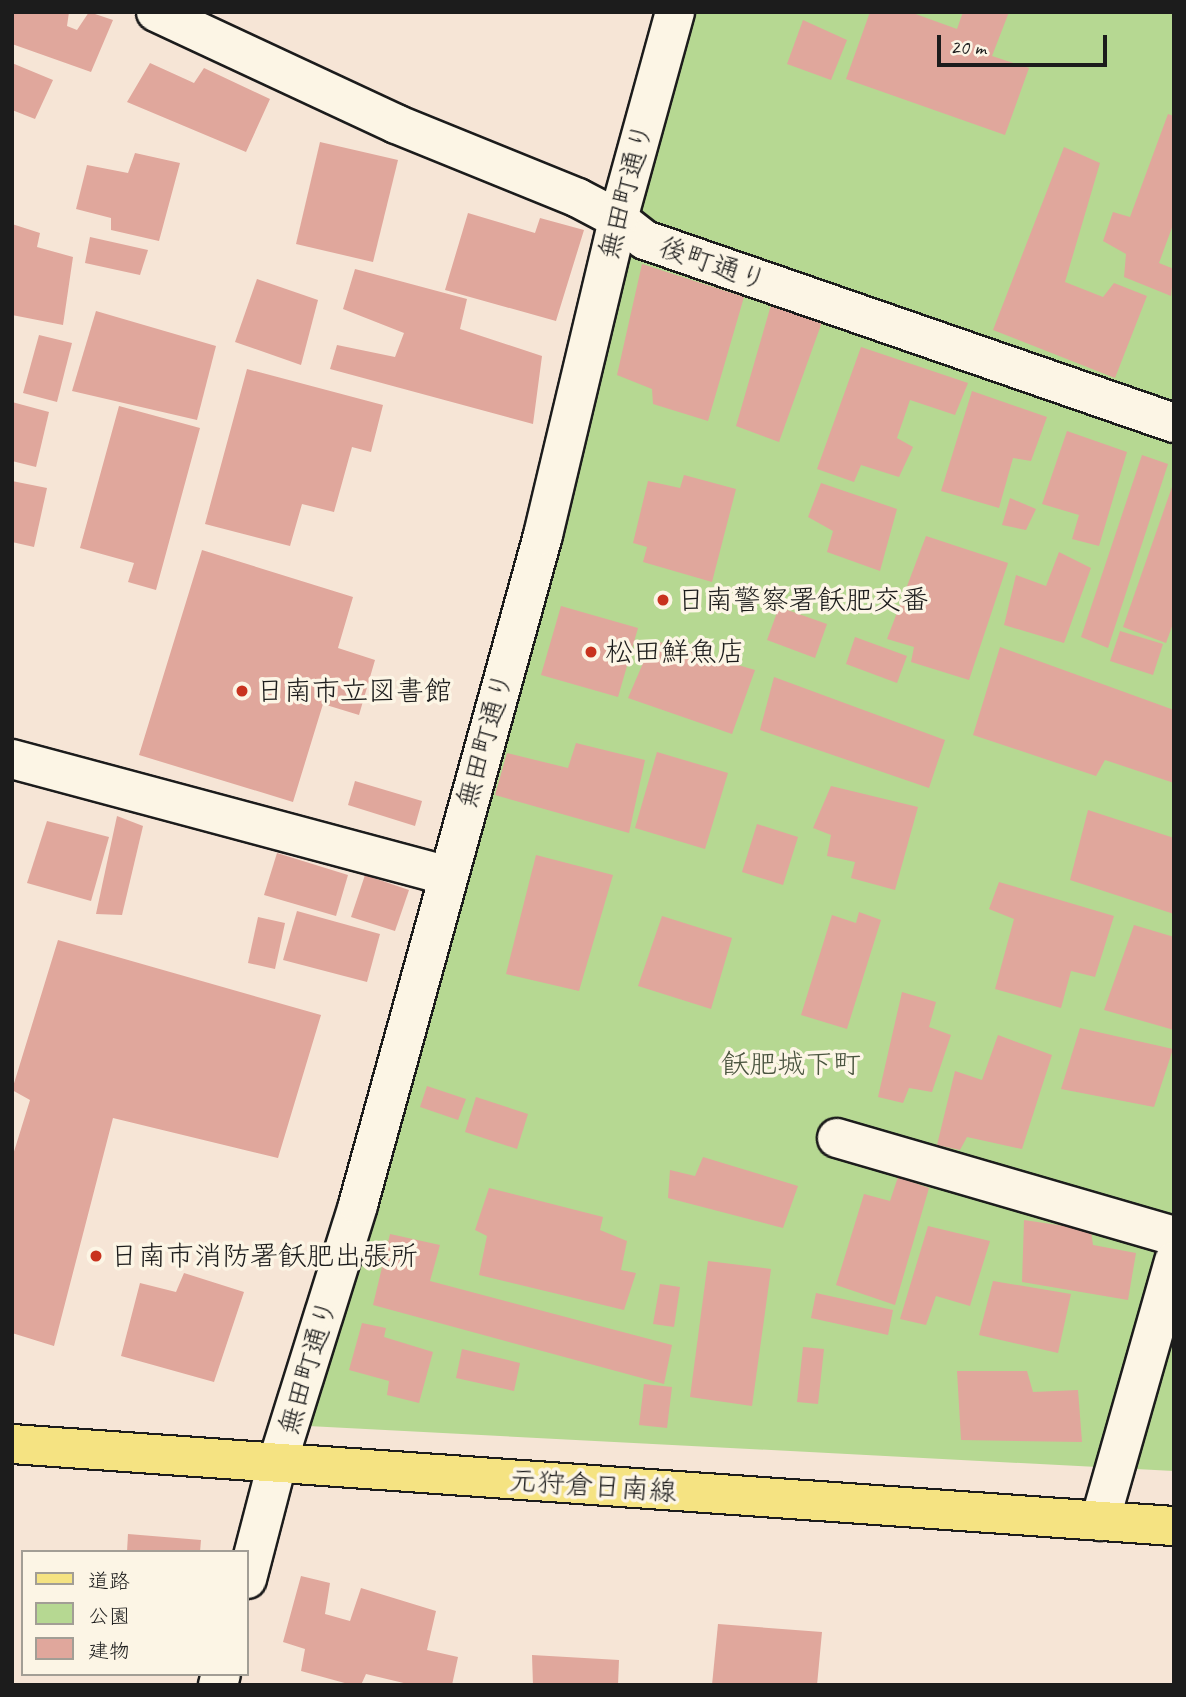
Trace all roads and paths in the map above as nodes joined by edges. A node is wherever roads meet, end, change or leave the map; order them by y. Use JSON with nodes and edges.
{"nodes":[{"id":1,"x":156,"y":12,"type":"edge"},
{"id":2,"x":675,"y":12,"type":"edge"},
{"id":3,"x":618,"y":219,"type":"junction"},
{"id":4,"x":1174,"y":423,"type":"edge"},
{"id":5,"x":12,"y":759,"type":"edge"},
{"id":6,"x":446,"y":875,"type":"junction"},
{"id":7,"x":837,"y":1138,"type":"dead end"},
{"id":8,"x":1174,"y":1236,"type":"edge"},
{"id":9,"x":1174,"y":1261,"type":"edge"},
{"id":10,"x":12,"y":1444,"type":"edge"},
{"id":11,"x":277,"y":1464,"type":"junction"},
{"id":12,"x":1100,"y":1521,"type":"junction"},
{"id":13,"x":1174,"y":1526,"type":"edge"},
{"id":14,"x":248,"y":1575,"type":"edge"}],
"edges":[{"from":1,"to":3,"type":"street","name":"後町通り"},
{"from":2,"to":3,"type":"street","name":"無田町通り"},
{"from":3,"to":4,"type":"street","name":"後町通り"},
{"from":3,"to":6,"type":"street","name":"無田町通り"},
{"from":5,"to":6,"type":"street"},
{"from":6,"to":11,"type":"street","name":"無田町通り"},
{"from":7,"to":8,"type":"street"},
{"from":9,"to":12,"type":"street"},
{"from":10,"to":11,"type":"main road","name":"元狩倉日南線"},
{"from":11,"to":12,"type":"main road","name":"元狩倉日南線"},
{"from":11,"to":14,"type":"street","name":"無田町通り"},
{"from":12,"to":13,"type":"main road","name":"元狩倉日南線"}]}
